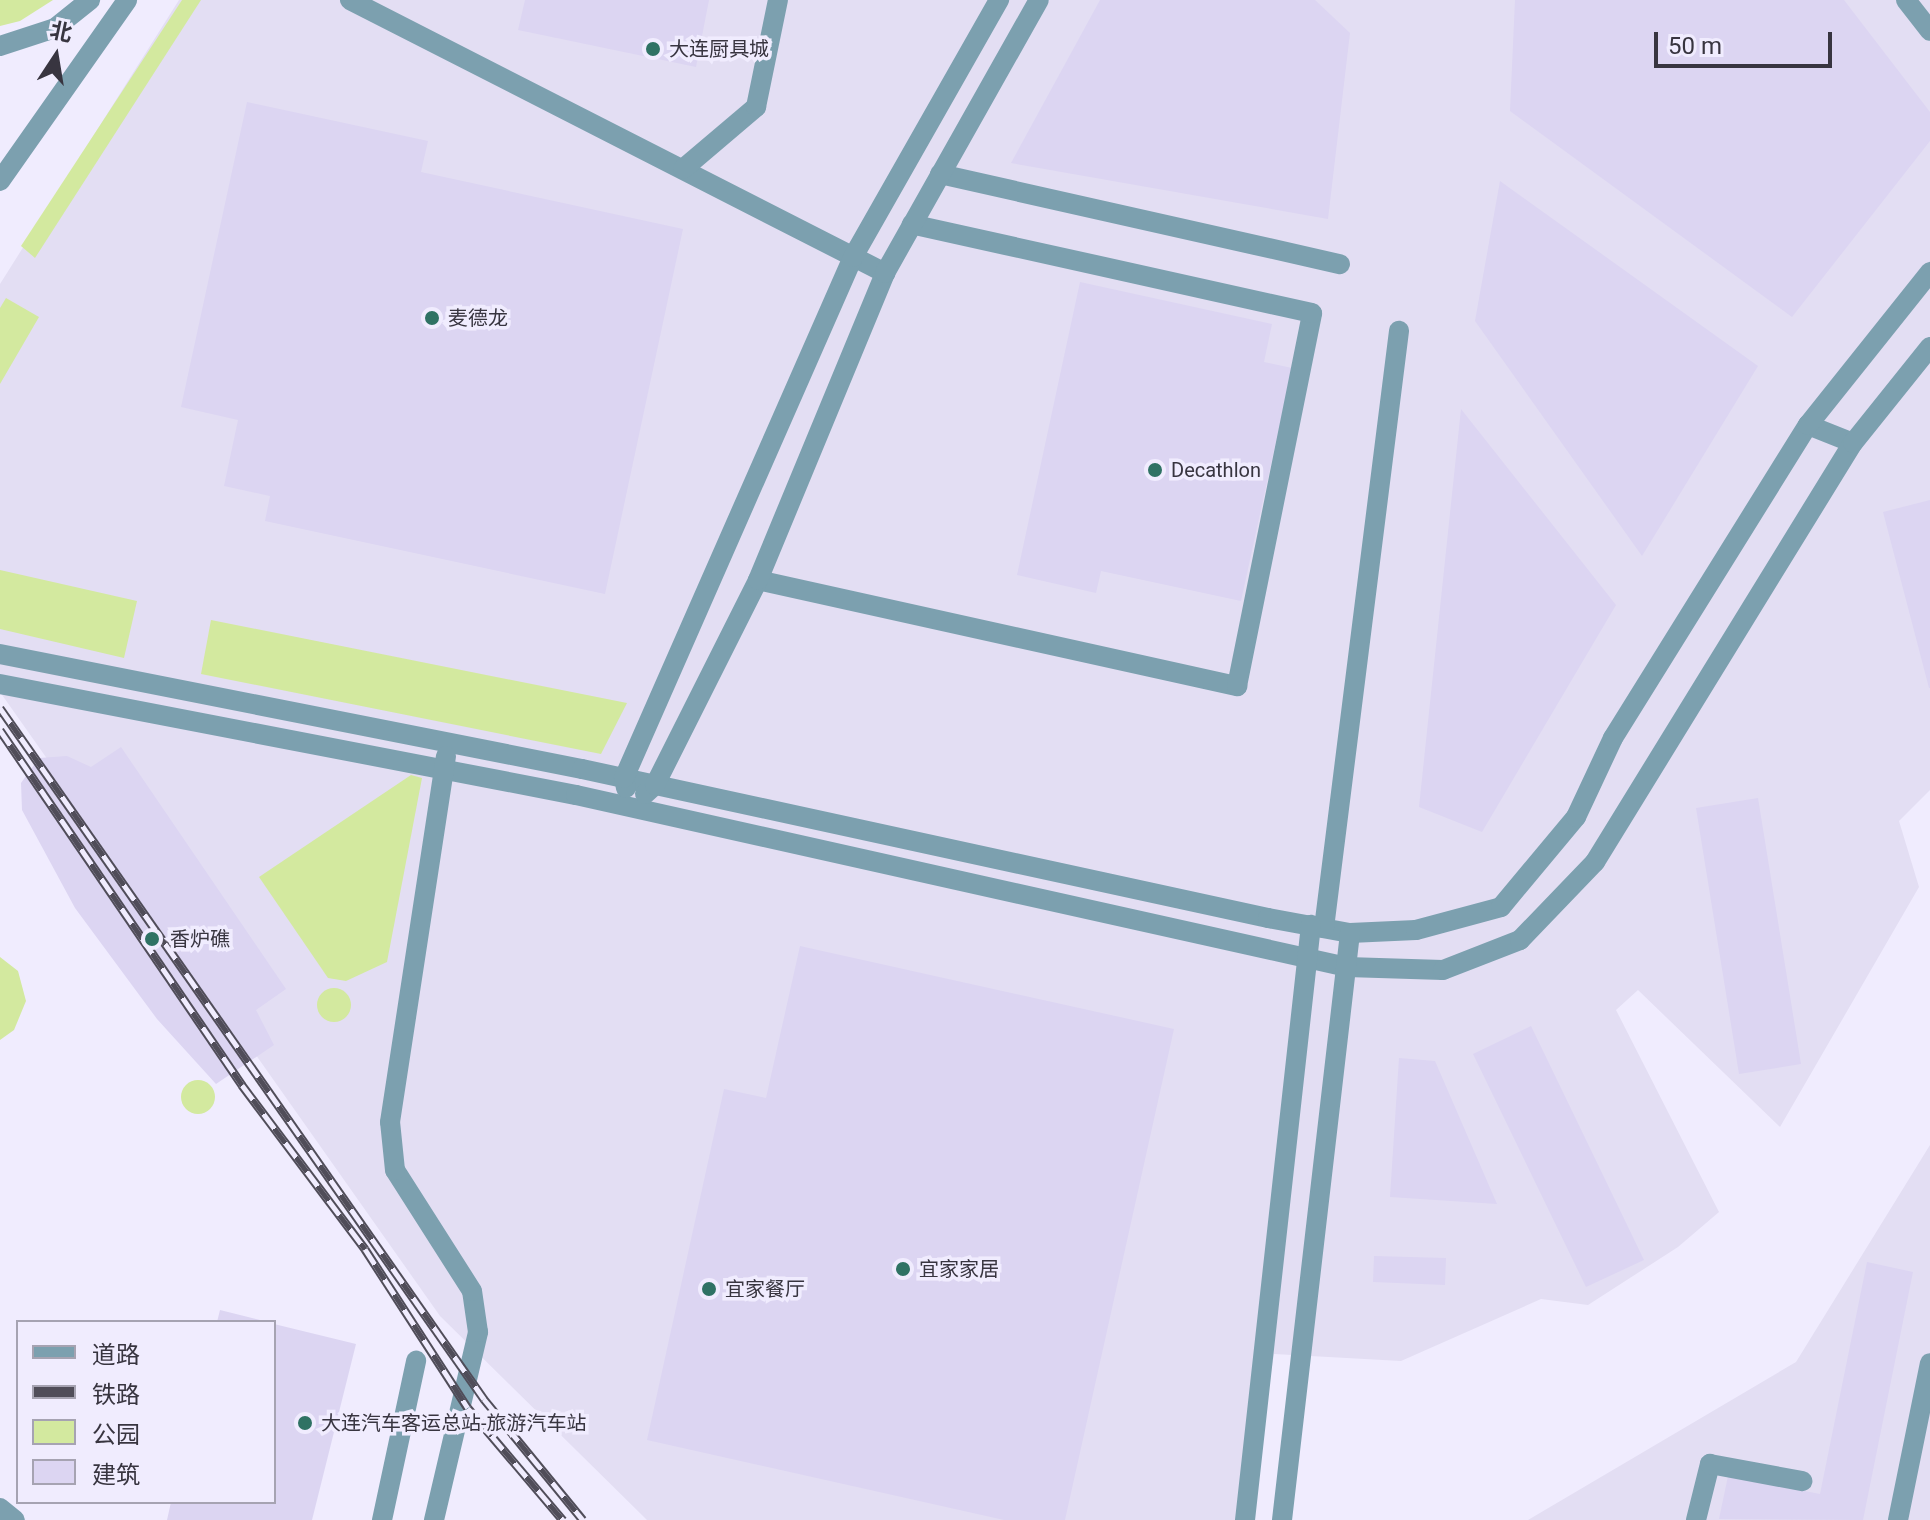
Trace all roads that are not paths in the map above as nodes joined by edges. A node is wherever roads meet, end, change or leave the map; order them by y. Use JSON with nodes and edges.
{"nodes":[{"id":1,"x":90,"y":0,"type":"edge"},
{"id":2,"x":127,"y":0,"type":"edge"},
{"id":3,"x":350,"y":0,"type":"edge"},
{"id":4,"x":778,"y":0,"type":"edge"},
{"id":5,"x":999,"y":0,"type":"edge"},
{"id":6,"x":1039,"y":0,"type":"edge"},
{"id":7,"x":1906,"y":0,"type":"edge"},
{"id":8,"x":1930,"y":31,"type":"edge"},
{"id":9,"x":0,"y":46,"type":"edge"},
{"id":10,"x":683,"y":169,"type":"junction"},
{"id":11,"x":940,"y":174,"type":"junction"},
{"id":12,"x":0,"y":181,"type":"edge"},
{"id":13,"x":912,"y":224,"type":"junction"},
{"id":14,"x":853,"y":257,"type":"junction"},
{"id":15,"x":1340,"y":264,"type":"dead end"},
{"id":16,"x":1930,"y":272,"type":"edge"},
{"id":17,"x":885,"y":273,"type":"junction"},
{"id":18,"x":1399,"y":331,"type":"dead end"},
{"id":19,"x":1930,"y":347,"type":"edge"},
{"id":20,"x":1808,"y":425,"type":"junction"},
{"id":21,"x":1853,"y":443,"type":"junction"},
{"id":22,"x":758,"y":580,"type":"junction"},
{"id":23,"x":0,"y":654,"type":"edge"},
{"id":24,"x":0,"y":684,"type":"edge"},
{"id":25,"x":448,"y":743,"type":"junction"},
{"id":26,"x":444,"y":770,"type":"junction"},
{"id":27,"x":624,"y":778,"type":"junction"},
{"id":28,"x":655,"y":785,"type":"junction"},
{"id":29,"x":629,"y":807,"type":"junction"},
{"id":30,"x":1317,"y":926,"type":"junction"},
{"id":31,"x":1350,"y":933,"type":"junction"},
{"id":32,"x":1307,"y":959,"type":"junction"},
{"id":33,"x":1347,"y":967,"type":"junction"},
{"id":34,"x":416,"y":1361,"type":"dead end"},
{"id":35,"x":1930,"y":1363,"type":"edge"},
{"id":36,"x":1802,"y":1481,"type":"dead end"},
{"id":37,"x":0,"y":1508,"type":"edge"},
{"id":38,"x":15,"y":1520,"type":"edge"},
{"id":39,"x":382,"y":1520,"type":"edge"},
{"id":40,"x":434,"y":1520,"type":"edge"},
{"id":41,"x":1245,"y":1520,"type":"edge"},
{"id":42,"x":1282,"y":1520,"type":"edge"},
{"id":43,"x":1696,"y":1520,"type":"edge"},
{"id":44,"x":1898,"y":1520,"type":"edge"}],
"edges":[{"from":1,"to":9,"type":"street"},
{"from":2,"to":12,"type":"street"},
{"from":3,"to":10,"type":"street"},
{"from":4,"to":10,"type":"street"},
{"from":5,"to":14,"type":"street"},
{"from":6,"to":11,"type":"street"},
{"from":7,"to":8,"type":"street"},
{"from":10,"to":14,"type":"street"},
{"from":11,"to":13,"type":"street"},
{"from":11,"to":15,"type":"street"},
{"from":13,"to":17,"type":"street"},
{"from":13,"to":22,"type":"street"},
{"from":14,"to":17,"type":"street"},
{"from":14,"to":27,"type":"street"},
{"from":16,"to":20,"type":"street"},
{"from":17,"to":22,"type":"street"},
{"from":18,"to":30,"type":"street"},
{"from":19,"to":21,"type":"street"},
{"from":20,"to":21,"type":"street"},
{"from":20,"to":31,"type":"street"},
{"from":21,"to":33,"type":"street"},
{"from":22,"to":28,"type":"street"},
{"from":23,"to":25,"type":"street"},
{"from":24,"to":26,"type":"street"},
{"from":25,"to":26,"type":"street"},
{"from":25,"to":27,"type":"street"},
{"from":26,"to":29,"type":"street"},
{"from":26,"to":40,"type":"street"},
{"from":27,"to":28,"type":"street"},
{"from":27,"to":29,"type":"street"},
{"from":28,"to":29,"type":"street"},
{"from":28,"to":30,"type":"street"},
{"from":29,"to":32,"type":"street"},
{"from":30,"to":31,"type":"street"},
{"from":30,"to":32,"type":"street"},
{"from":31,"to":33,"type":"street"},
{"from":32,"to":33,"type":"street"},
{"from":32,"to":41,"type":"street"},
{"from":33,"to":42,"type":"street"},
{"from":34,"to":39,"type":"street"},
{"from":35,"to":44,"type":"street"},
{"from":36,"to":43,"type":"street"},
{"from":37,"to":38,"type":"street"}]}
